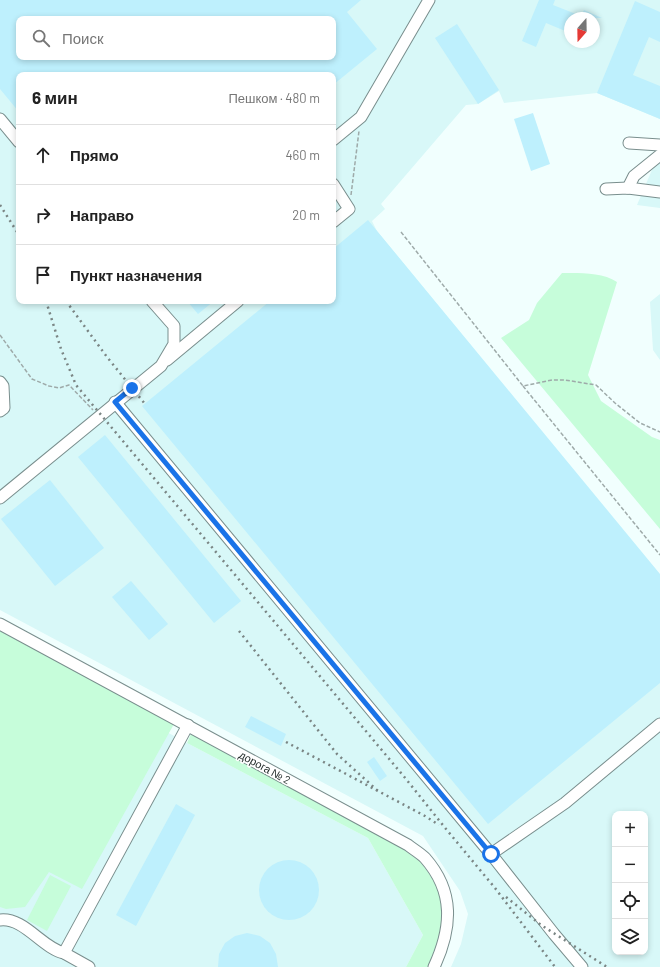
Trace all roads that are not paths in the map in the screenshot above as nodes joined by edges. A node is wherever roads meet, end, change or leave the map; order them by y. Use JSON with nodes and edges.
{"nodes":[{"id":1,"x":429,"y":0,"type":"edge"},
{"id":2,"x":0,"y":119,"type":"edge"},
{"id":3,"x":16,"y":138,"type":"edge"},
{"id":4,"x":336,"y":138,"type":"edge"},
{"id":5,"x":629,"y":143,"type":"dead end"},
{"id":6,"x":660,"y":145,"type":"edge"},
{"id":7,"x":660,"y":155,"type":"edge"},
{"id":8,"x":336,"y":188,"type":"edge"},
{"id":9,"x":628,"y":188,"type":"junction"},
{"id":10,"x":606,"y":189,"type":"dead end"},
{"id":11,"x":660,"y":192,"type":"edge"},
{"id":12,"x":336,"y":219,"type":"edge"},
{"id":13,"x":155,"y":304,"type":"edge"},
{"id":14,"x":234,"y":304,"type":"edge"},
{"id":15,"x":160,"y":366,"type":"junction"},
{"id":16,"x":0,"y":382,"type":"edge"},
{"id":17,"x":115,"y":402,"type":"junction"},
{"id":18,"x":0,"y":411,"type":"edge"},
{"id":19,"x":0,"y":498,"type":"edge"},
{"id":20,"x":0,"y":624,"type":"edge"},
{"id":21,"x":660,"y":724,"type":"edge"},
{"id":22,"x":188,"y":725,"type":"junction"},
{"id":23,"x":491,"y":854,"type":"junction"},
{"id":24,"x":0,"y":920,"type":"edge"},
{"id":25,"x":64,"y":953,"type":"junction"},
{"id":26,"x":89,"y":967,"type":"edge"},
{"id":27,"x":434,"y":967,"type":"edge"},
{"id":28,"x":582,"y":967,"type":"edge"}],
"edges":[{"from":1,"to":4,"type":"street"},
{"from":2,"to":3,"type":"street"},
{"from":5,"to":6,"type":"street"},
{"from":7,"to":9,"type":"street"},
{"from":8,"to":12,"type":"street"},
{"from":9,"to":10,"type":"street"},
{"from":9,"to":11,"type":"street"},
{"from":13,"to":15,"type":"street"},
{"from":14,"to":15,"type":"street"},
{"from":15,"to":17,"type":"street"},
{"from":16,"to":18,"type":"street"},
{"from":17,"to":19,"type":"street"},
{"from":17,"to":23,"type":"street"},
{"from":20,"to":22,"type":"street","name":"дорога № 2"},
{"from":21,"to":23,"type":"street"},
{"from":22,"to":25,"type":"street"},
{"from":22,"to":27,"type":"street","name":"дорога № 2"},
{"from":23,"to":28,"type":"street"},
{"from":24,"to":25,"type":"street"},
{"from":25,"to":26,"type":"street"}]}
